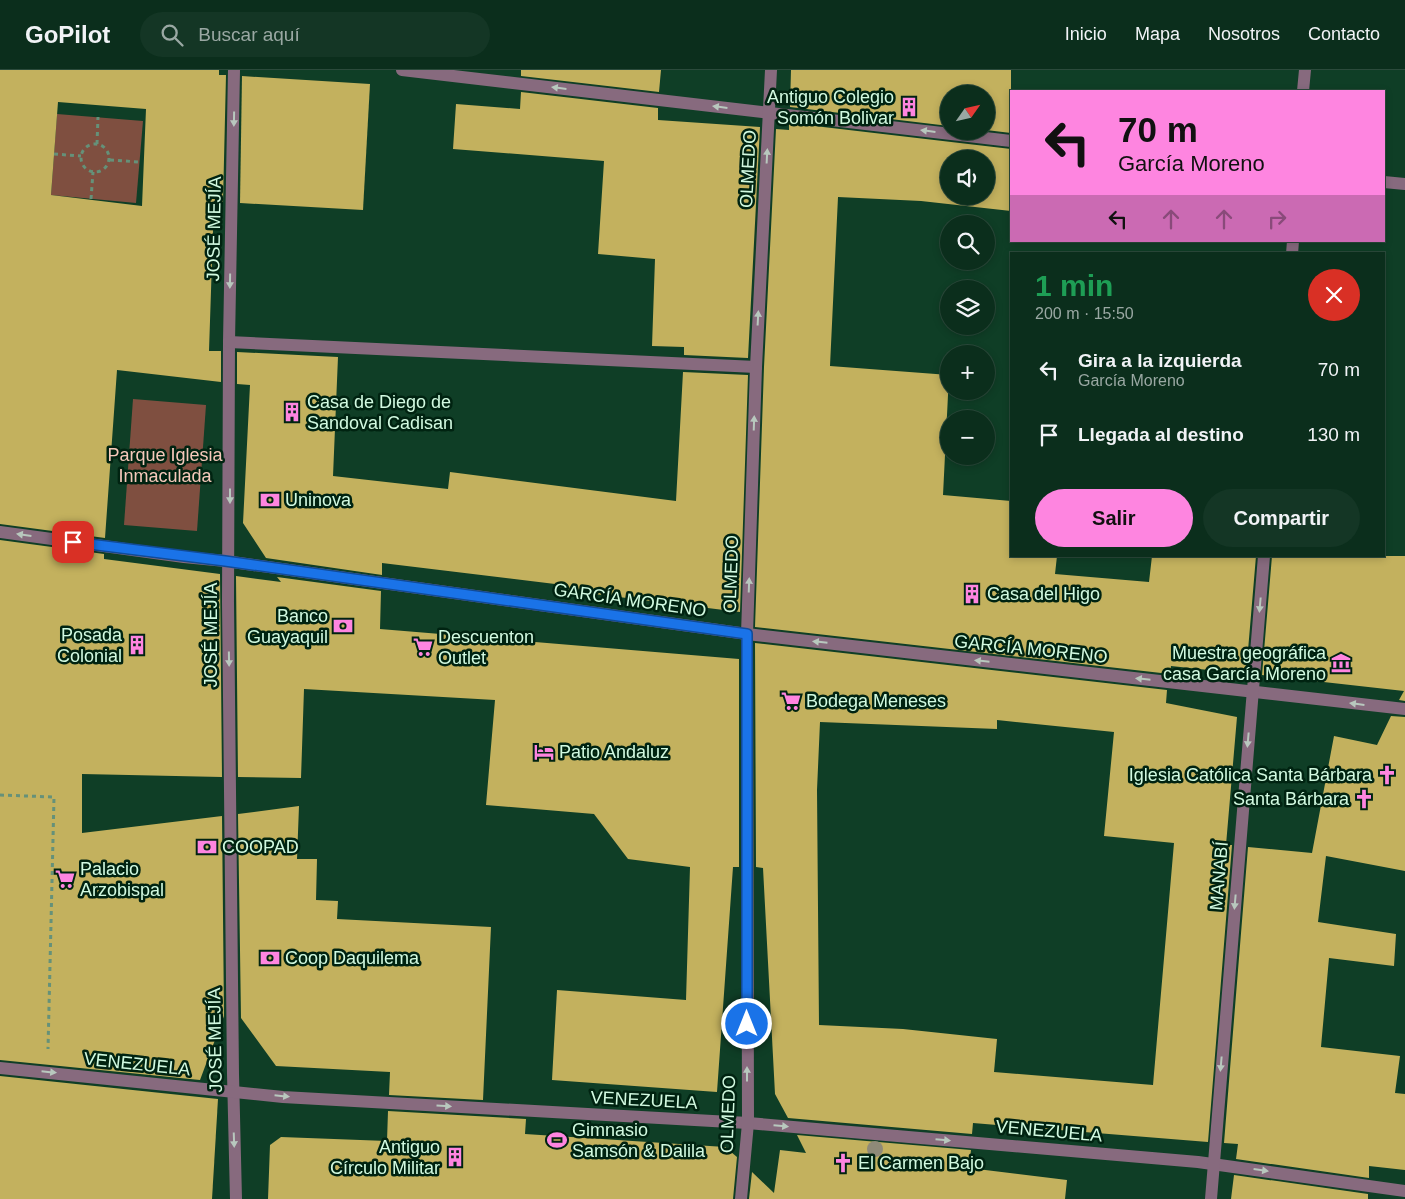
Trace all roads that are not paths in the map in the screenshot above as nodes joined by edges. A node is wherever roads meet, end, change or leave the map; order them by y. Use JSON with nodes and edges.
{"nodes":[{"id":1,"x":234,"y":70,"type":"edge"},
{"id":2,"x":402,"y":70,"type":"edge"},
{"id":3,"x":771,"y":70,"type":"edge"},
{"id":4,"x":1305,"y":70,"type":"edge"},
{"id":5,"x":1303,"y":90,"type":"edge"},
{"id":6,"x":769,"y":112,"type":"junction"},
{"id":7,"x":1010,"y":141,"type":"edge"},
{"id":8,"x":1385,"y":182,"type":"edge"},
{"id":9,"x":1405,"y":184,"type":"edge"},
{"id":10,"x":229,"y":342,"type":"junction"},
{"id":11,"x":756,"y":367,"type":"junction"},
{"id":12,"x":0,"y":532,"type":"edge"},
{"id":13,"x":1264,"y":557,"type":"edge"},
{"id":14,"x":228,"y":561,"type":"junction"},
{"id":15,"x":747,"y":634,"type":"junction"},
{"id":16,"x":1252,"y":692,"type":"junction"},
{"id":17,"x":1405,"y":710,"type":"edge"},
{"id":18,"x":0,"y":1068,"type":"edge"},
{"id":19,"x":233,"y":1091,"type":"junction"},
{"id":20,"x":748,"y":1123,"type":"junction"},
{"id":21,"x":1213,"y":1163,"type":"junction"},
{"id":22,"x":1405,"y":1191,"type":"edge"},
{"id":23,"x":236,"y":1199,"type":"edge"},
{"id":24,"x":741,"y":1199,"type":"edge"},
{"id":25,"x":1211,"y":1199,"type":"edge"}],
"edges":[{"from":1,"to":10,"type":"street","name":"JOSÉ MEJÍA","one_way":true},
{"from":6,"to":2,"type":"street","one_way":true},
{"from":3,"to":6,"type":"street","name":"OLMEDO"},
{"from":4,"to":5,"type":"street"},
{"from":7,"to":6,"type":"street","one_way":true},
{"from":11,"to":6,"type":"street","name":"OLMEDO","one_way":true},
{"from":8,"to":9,"type":"street"},
{"from":10,"to":11,"type":"street"},
{"from":10,"to":14,"type":"street","name":"JOSÉ MEJÍA","one_way":true},
{"from":15,"to":11,"type":"street","name":"OLMEDO","one_way":true},
{"from":14,"to":12,"type":"street","name":"GARCÍA MORENO","one_way":true},
{"from":13,"to":16,"type":"street","name":"MANABÍ","one_way":true},
{"from":14,"to":15,"type":"street","name":"GARCÍA MORENO"},
{"from":14,"to":19,"type":"street","name":"JOSÉ MEJÍA","one_way":true},
{"from":16,"to":15,"type":"street","name":"GARCÍA MORENO","one_way":true},
{"from":20,"to":15,"type":"street","name":"OLMEDO","one_way":true},
{"from":17,"to":16,"type":"street","name":"GARCÍA MORENO","one_way":true},
{"from":16,"to":21,"type":"street","name":"MANABÍ","one_way":true},
{"from":18,"to":19,"type":"street","name":"VENEZUELA","one_way":true},
{"from":19,"to":20,"type":"street","name":"VENEZUELA","one_way":true},
{"from":19,"to":23,"type":"street","name":"JOSÉ MEJÍA","one_way":true},
{"from":20,"to":21,"type":"street","name":"VENEZUELA","one_way":true},
{"from":20,"to":24,"type":"street","name":"OLMEDO"},
{"from":21,"to":22,"type":"street","name":"VENEZUELA","one_way":true},
{"from":21,"to":25,"type":"street","name":"MANABÍ"}]}
